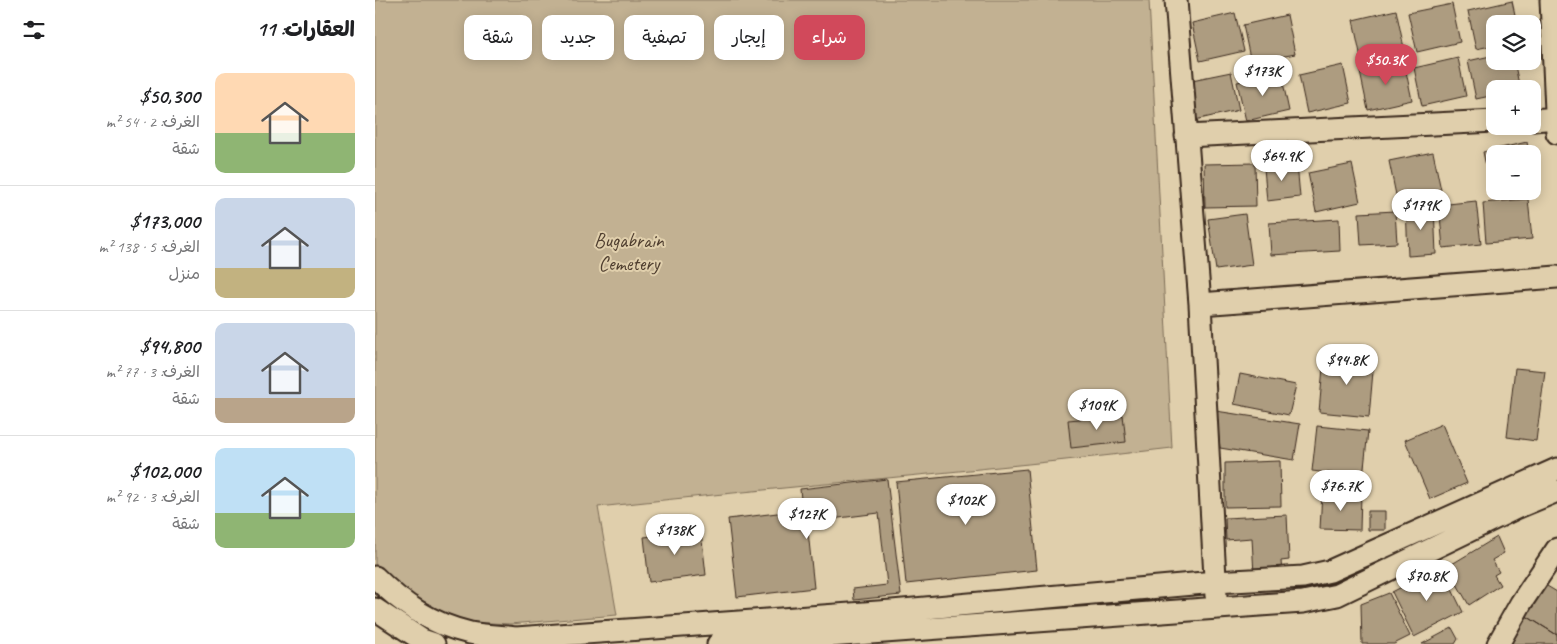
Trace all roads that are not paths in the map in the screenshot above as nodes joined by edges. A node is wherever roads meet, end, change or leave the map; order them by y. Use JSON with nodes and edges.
{"nodes":[{"id":1,"x":1176,"y":0,"type":"edge"},
{"id":2,"x":1551,"y":0,"type":"edge"},
{"id":3,"x":1486,"y":121,"type":"edge"},
{"id":4,"x":1541,"y":121,"type":"edge"},
{"id":5,"x":1557,"y":123,"type":"edge"},
{"id":6,"x":1186,"y":136,"type":"junction"},
{"id":7,"x":1557,"y":277,"type":"edge"},
{"id":8,"x":1200,"y":304,"type":"junction"},
{"id":9,"x":1557,"y":469,"type":"edge"},
{"id":10,"x":1557,"y":491,"type":"edge"},
{"id":11,"x":1557,"y":549,"type":"edge"},
{"id":12,"x":375,"y":577,"type":"edge"},
{"id":13,"x":1215,"y":582,"type":"junction"},
{"id":14,"x":1216,"y":608,"type":"junction"},
{"id":15,"x":375,"y":609,"type":"edge"},
{"id":16,"x":894,"y":628,"type":"edge"},
{"id":17,"x":702,"y":634,"type":"edge"},
{"id":18,"x":434,"y":644,"type":"edge"},
{"id":19,"x":718,"y":644,"type":"edge"},
{"id":20,"x":1497,"y":644,"type":"edge"}],
"edges":[{"from":1,"to":6,"type":"street"},
{"from":2,"to":5,"type":"street"},
{"from":3,"to":6,"type":"street"},
{"from":4,"to":5,"type":"street"},
{"from":6,"to":8,"type":"street"},
{"from":7,"to":8,"type":"street"},
{"from":8,"to":13,"type":"street"},
{"from":9,"to":13,"type":"street"},
{"from":10,"to":14,"type":"street"},
{"from":11,"to":20,"type":"street"},
{"from":12,"to":17,"type":"street"},
{"from":13,"to":14,"type":"street"},
{"from":13,"to":16,"type":"street"},
{"from":14,"to":16,"type":"street"},
{"from":15,"to":18,"type":"street"},
{"from":16,"to":17,"type":"street"},
{"from":16,"to":19,"type":"street"}]}
